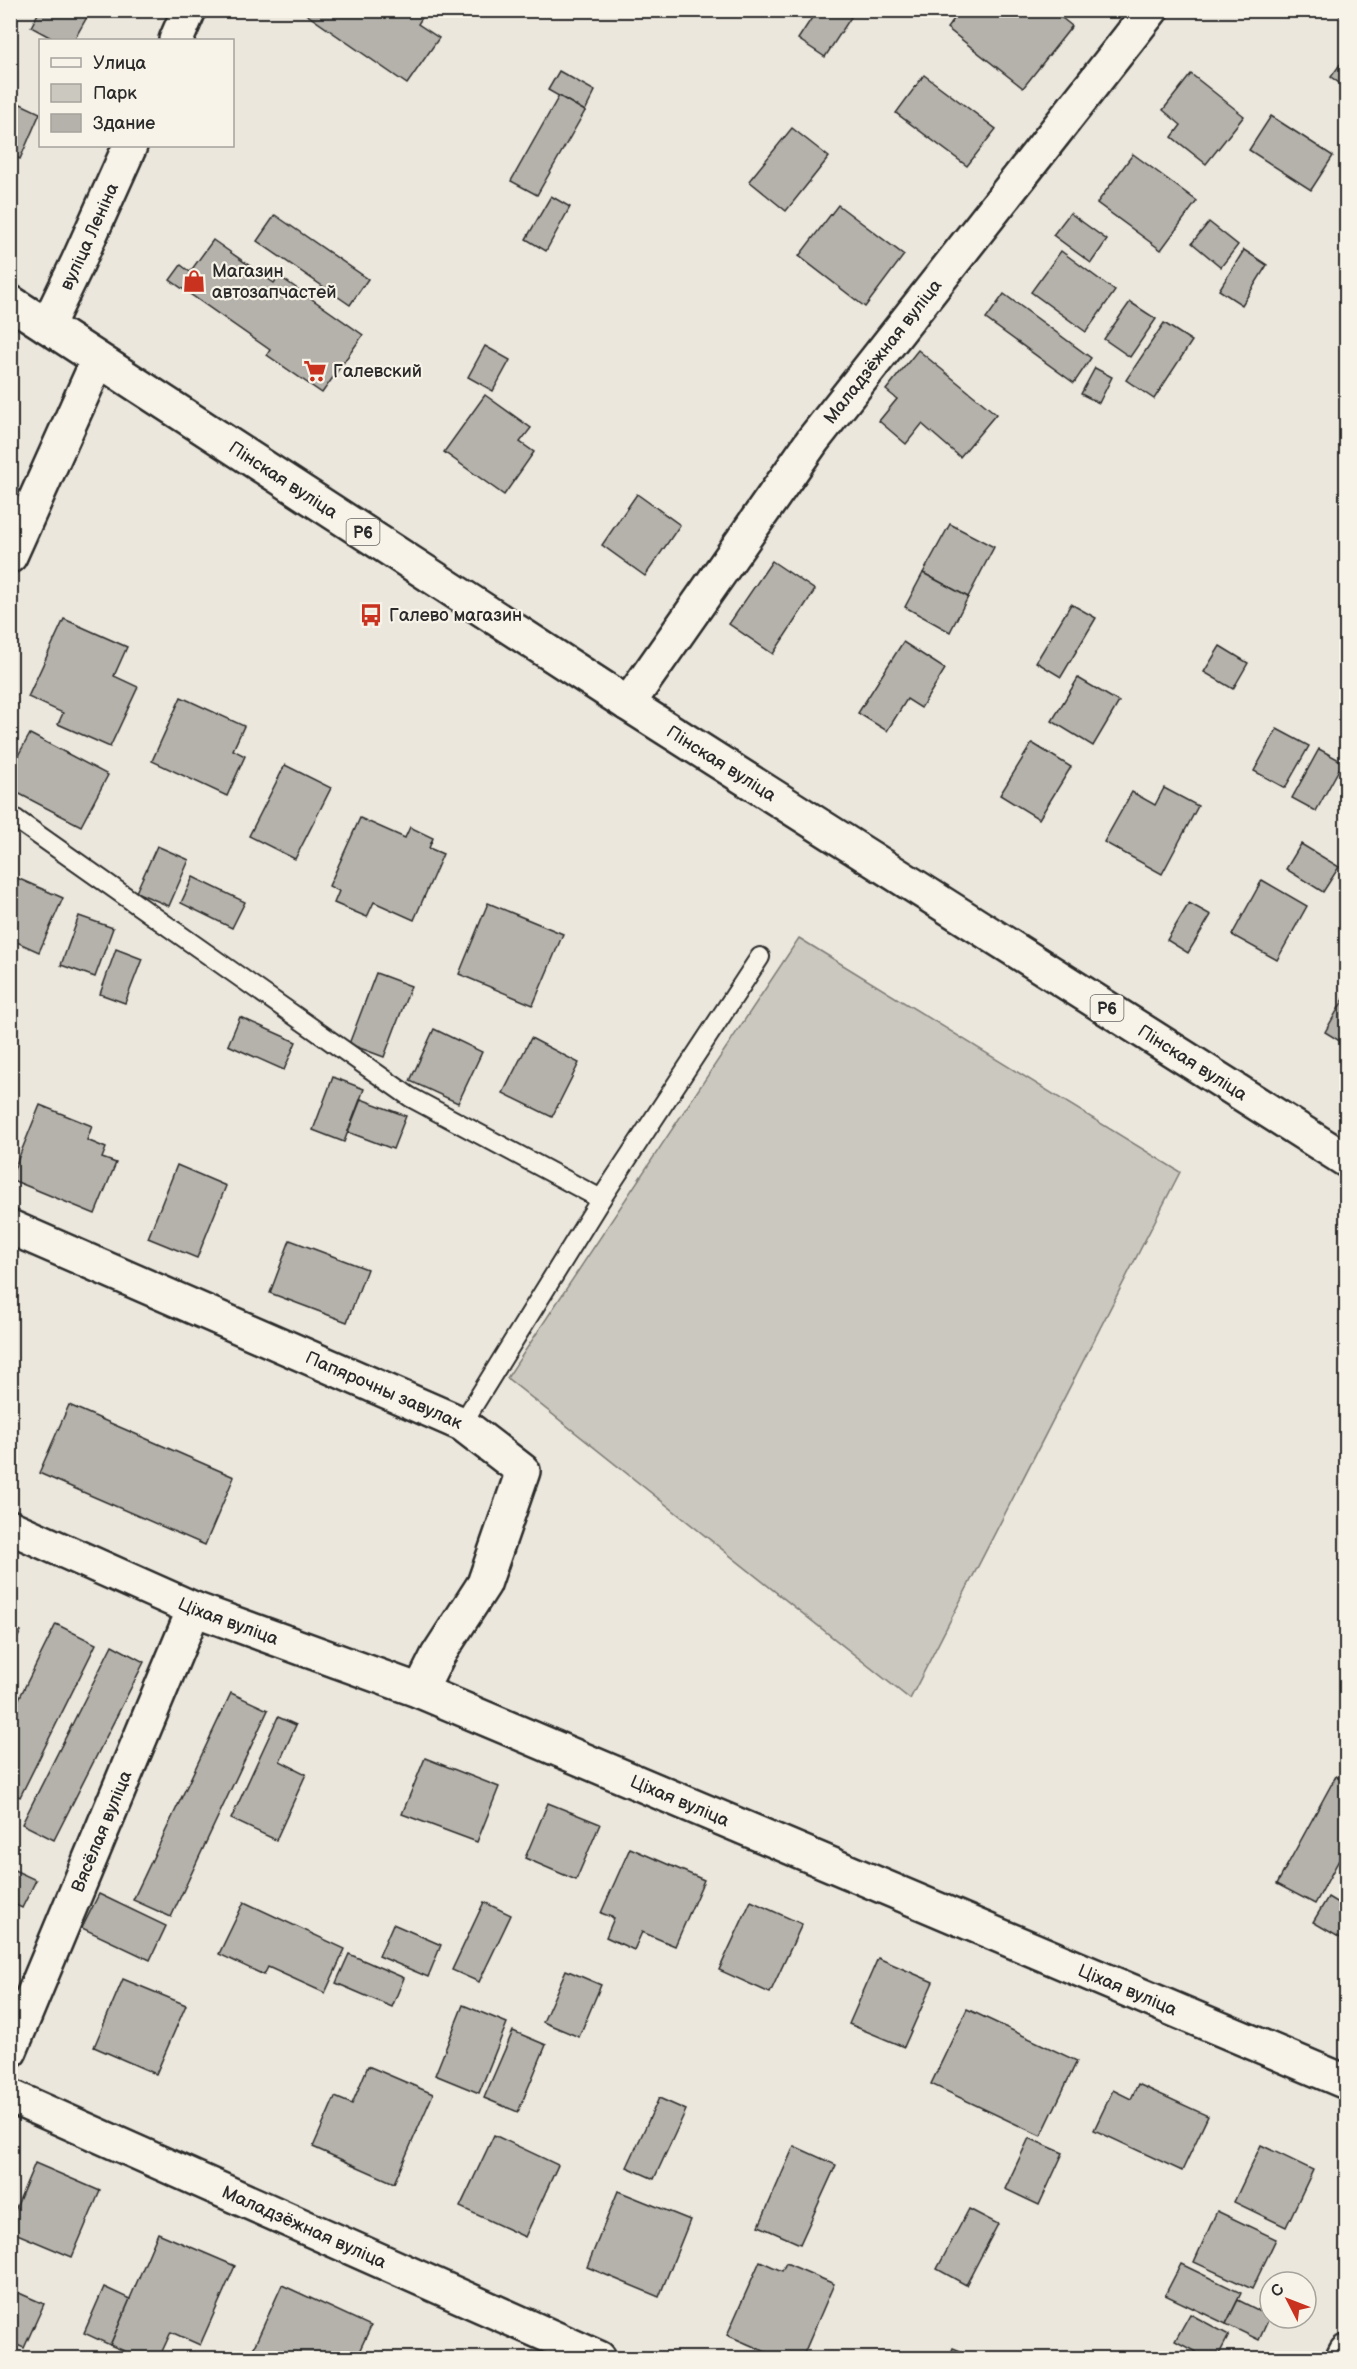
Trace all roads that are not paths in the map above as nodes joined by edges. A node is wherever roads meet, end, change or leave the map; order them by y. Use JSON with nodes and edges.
{"nodes":[{"id":1,"x":189,"y":10,"type":"edge"},
{"id":2,"x":1151,"y":10,"type":"edge"},
{"id":3,"x":176,"y":39,"type":"edge"},
{"id":4,"x":130,"y":147,"type":"edge"},
{"id":5,"x":10,"y":302,"type":"edge"},
{"id":6,"x":47,"y":326,"type":"junction"},
{"id":7,"x":98,"y":360,"type":"junction"},
{"id":8,"x":10,"y":556,"type":"edge"},
{"id":9,"x":628,"y":704,"type":"junction"},
{"id":10,"x":10,"y":814,"type":"edge"},
{"id":11,"x":760,"y":957,"type":"dead end"},
{"id":12,"x":1347,"y":1160,"type":"edge"},
{"id":13,"x":601,"y":1199,"type":"junction"},
{"id":14,"x":10,"y":1227,"type":"edge"},
{"id":15,"x":462,"y":1424,"type":"junction"},
{"id":16,"x":10,"y":1527,"type":"edge"},
{"id":17,"x":194,"y":1609,"type":"junction"},
{"id":18,"x":420,"y":1691,"type":"junction"},
{"id":19,"x":10,"y":2051,"type":"edge"},
{"id":20,"x":1347,"y":2082,"type":"edge"},
{"id":21,"x":10,"y":2096,"type":"edge"},
{"id":22,"x":1347,"y":2352,"type":"edge"},
{"id":23,"x":599,"y":2358,"type":"edge"},
{"id":24,"x":1343,"y":2358,"type":"edge"}],
"edges":[{"from":1,"to":3,"type":"street"},
{"from":2,"to":9,"type":"street","name":"Маладзёжная вуліца"},
{"from":4,"to":6,"type":"street","name":"вуліца Леніна"},
{"from":5,"to":6,"type":"street","number":"Р6"},
{"from":6,"to":7,"type":"street","number":"Р6"},
{"from":7,"to":8,"type":"street"},
{"from":7,"to":9,"type":"street","name":"Пінская вуліца","number":"Р6"},
{"from":9,"to":12,"type":"street","name":"Пінская вуліца","number":"Р6"},
{"from":10,"to":13,"type":"lane"},
{"from":11,"to":13,"type":"lane"},
{"from":13,"to":15,"type":"lane"},
{"from":14,"to":15,"type":"street","name":"Папярочны завулак"},
{"from":15,"to":18,"type":"street","name":"Папярочны завулак"},
{"from":16,"to":17,"type":"street","name":"Ціхая вуліца"},
{"from":17,"to":18,"type":"street","name":"Ціхая вуліца"},
{"from":17,"to":19,"type":"street","name":"Вясёлая вуліца"},
{"from":18,"to":20,"type":"street","name":"Ціхая вуліца"},
{"from":21,"to":23,"type":"street","name":"Маладзёжная вуліца"},
{"from":22,"to":24,"type":"street"}]}
